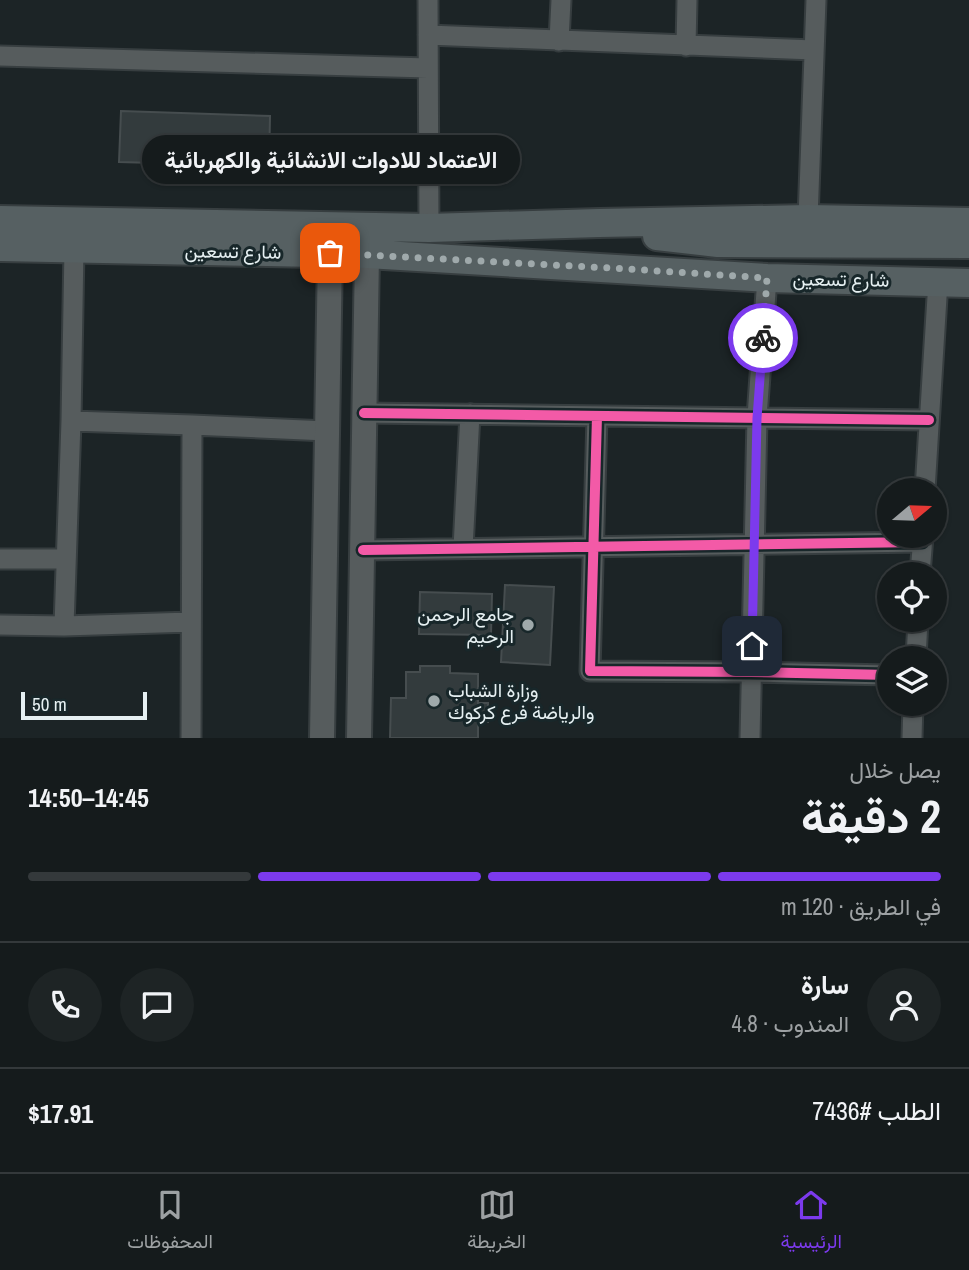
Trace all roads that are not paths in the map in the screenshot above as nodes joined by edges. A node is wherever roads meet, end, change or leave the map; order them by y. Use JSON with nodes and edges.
{"nodes":[{"id":1,"x":428,"y":0,"type":"edge"},
{"id":2,"x":561,"y":0,"type":"edge"},
{"id":3,"x":687,"y":0,"type":"edge"},
{"id":4,"x":816,"y":0,"type":"edge"},
{"id":5,"x":428,"y":35,"type":"junction"},
{"id":6,"x":559,"y":41,"type":"junction"},
{"id":7,"x":686,"y":46,"type":"junction"},
{"id":8,"x":814,"y":50,"type":"junction"},
{"id":9,"x":0,"y":56,"type":"edge"},
{"id":10,"x":428,"y":68,"type":"junction"},
{"id":11,"x":808,"y":219,"type":"junction"},
{"id":12,"x":0,"y":220,"type":"edge"},
{"id":13,"x":969,"y":222,"type":"edge"},
{"id":14,"x":599,"y":223,"type":"junction"},
{"id":15,"x":429,"y":228,"type":"junction"},
{"id":16,"x":969,"y":244,"type":"edge"},
{"id":17,"x":0,"y":247,"type":"edge"},
{"id":18,"x":74,"y":248,"type":"junction"},
{"id":19,"x":330,"y":253,"type":"junction"},
{"id":20,"x":367,"y":254,"type":"junction"},
{"id":21,"x":969,"y":260,"type":"edge"},
{"id":22,"x":628,"y":269,"type":"junction"},
{"id":23,"x":767,"y":278,"type":"junction"},
{"id":24,"x":938,"y":281,"type":"junction"},
{"id":25,"x":969,"y":283,"type":"edge"},
{"id":26,"x":330,"y":288,"type":"junction"},
{"id":27,"x":366,"y":288,"type":"junction"},
{"id":28,"x":364,"y":413,"type":"junction"},
{"id":29,"x":470,"y":414,"type":"junction"},
{"id":30,"x":597,"y":416,"type":"junction"},
{"id":31,"x":757,"y":418,"type":"junction"},
{"id":32,"x":929,"y":420,"type":"junction"},
{"id":33,"x":71,"y":421,"type":"junction"},
{"id":34,"x":192,"y":425,"type":"junction"},
{"id":35,"x":327,"y":431,"type":"junction"},
{"id":36,"x":926,"y":478,"type":"edge"},
{"id":37,"x":326,"y":509,"type":"junction"},
{"id":38,"x":363,"y":510,"type":"junction"},
{"id":39,"x":877,"y":540,"type":"edge"},
{"id":40,"x":754,"y":544,"type":"junction"},
{"id":41,"x":593,"y":547,"type":"junction"},
{"id":42,"x":463,"y":548,"type":"junction"},
{"id":43,"x":363,"y":550,"type":"junction"},
{"id":44,"x":0,"y":559,"type":"edge"},
{"id":45,"x":66,"y":559,"type":"junction"},
{"id":46,"x":191,"y":622,"type":"junction"},
{"id":47,"x":0,"y":625,"type":"edge"},
{"id":48,"x":64,"y":626,"type":"junction"},
{"id":49,"x":751,"y":672,"type":"junction"},
{"id":50,"x":877,"y":675,"type":"edge"},
{"id":51,"x":913,"y":716,"type":"edge"},
{"id":52,"x":191,"y":738,"type":"edge"},
{"id":53,"x":322,"y":738,"type":"edge"},
{"id":54,"x":359,"y":738,"type":"edge"},
{"id":55,"x":750,"y":738,"type":"edge"},
{"id":56,"x":912,"y":738,"type":"edge"}],
"edges":[{"from":1,"to":5,"type":"street"},
{"from":2,"to":6,"type":"street"},
{"from":3,"to":7,"type":"street"},
{"from":4,"to":8,"type":"street"},
{"from":5,"to":6,"type":"street"},
{"from":5,"to":10,"type":"street"},
{"from":6,"to":7,"type":"street"},
{"from":7,"to":8,"type":"street"},
{"from":8,"to":11,"type":"street"},
{"from":9,"to":10,"type":"street"},
{"from":10,"to":15,"type":"street"},
{"from":11,"to":13,"type":"main road","name":"شارع تسعين"},
{"from":11,"to":14,"type":"main road","name":"شارع تسعين"},
{"from":12,"to":15,"type":"main road","name":"شارع تسعين"},
{"from":14,"to":15,"type":"main road","name":"شارع تسعين"},
{"from":14,"to":16,"type":"main road"},
{"from":17,"to":18,"type":"main road","name":"شارع تسعين"},
{"from":18,"to":19,"type":"main road","name":"شارع تسعين"},
{"from":18,"to":33,"type":"street"},
{"from":19,"to":20,"type":"main road","name":"شارع تسعين"},
{"from":19,"to":26,"type":"street"},
{"from":20,"to":22,"type":"main road","name":"شارع تسعين"},
{"from":20,"to":27,"type":"street"},
{"from":21,"to":22,"type":"main road"},
{"from":22,"to":23,"type":"main road","name":"شارع تسعين"},
{"from":23,"to":24,"type":"main road","name":"شارع تسعين"},
{"from":23,"to":31,"type":"street"},
{"from":24,"to":25,"type":"main road","name":"شارع تسعين"},
{"from":24,"to":32,"type":"street"},
{"from":26,"to":27,"type":"street"},
{"from":26,"to":35,"type":"street"},
{"from":27,"to":28,"type":"street"},
{"from":28,"to":29,"type":"street"},
{"from":28,"to":38,"type":"street"},
{"from":29,"to":30,"type":"street"},
{"from":29,"to":42,"type":"street"},
{"from":30,"to":31,"type":"street"},
{"from":30,"to":41,"type":"street"},
{"from":31,"to":32,"type":"street"},
{"from":31,"to":40,"type":"street"},
{"from":32,"to":36,"type":"street"},
{"from":33,"to":34,"type":"street"},
{"from":33,"to":45,"type":"street"},
{"from":34,"to":35,"type":"street"},
{"from":34,"to":46,"type":"street"},
{"from":35,"to":37,"type":"street"},
{"from":37,"to":38,"type":"street"},
{"from":37,"to":53,"type":"street"},
{"from":38,"to":43,"type":"street"},
{"from":39,"to":40,"type":"street"},
{"from":40,"to":41,"type":"street"},
{"from":40,"to":49,"type":"street"},
{"from":41,"to":42,"type":"street"},
{"from":41,"to":49,"type":"street"},
{"from":42,"to":43,"type":"street"},
{"from":43,"to":54,"type":"street"},
{"from":44,"to":45,"type":"street"},
{"from":45,"to":48,"type":"street"},
{"from":46,"to":48,"type":"street"},
{"from":46,"to":52,"type":"street"},
{"from":47,"to":48,"type":"street"},
{"from":49,"to":50,"type":"street"},
{"from":49,"to":55,"type":"street"},
{"from":51,"to":56,"type":"street"}]}
